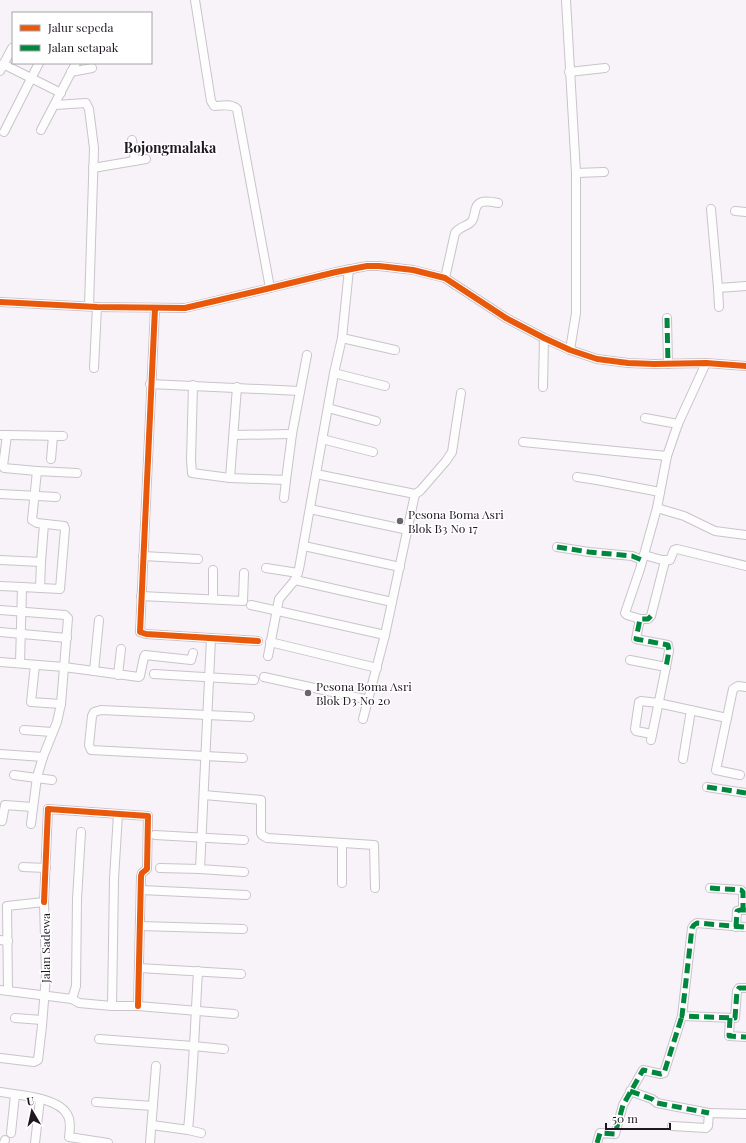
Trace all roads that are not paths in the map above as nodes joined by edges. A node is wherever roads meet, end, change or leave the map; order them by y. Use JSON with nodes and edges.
{"nodes":[{"id":1,"x":195,"y":0,"type":"edge"},
{"id":2,"x":566,"y":0,"type":"edge"},
{"id":3,"x":12,"y":48,"type":"dead end"},
{"id":4,"x":38,"y":64,"type":"edge"},
{"id":5,"x":75,"y":64,"type":"edge"},
{"id":6,"x":2,"y":68,"type":"edge"},
{"id":7,"x":92,"y":68,"type":"dead end"},
{"id":8,"x":605,"y":68,"type":"dead end"},
{"id":9,"x":71,"y":72,"type":"junction"},
{"id":10,"x":570,"y":72,"type":"junction"},
{"id":11,"x":31,"y":79,"type":"junction"},
{"id":12,"x":61,"y":92,"type":"junction"},
{"id":13,"x":54,"y":105,"type":"junction"},
{"id":14,"x":41,"y":130,"type":"dead end"},
{"id":15,"x":4,"y":132,"type":"dead end"},
{"id":16,"x":132,"y":140,"type":"dead end"},
{"id":17,"x":146,"y":159,"type":"dead end"},
{"id":18,"x":135,"y":160,"type":"junction"},
{"id":19,"x":94,"y":168,"type":"junction"},
{"id":20,"x":604,"y":172,"type":"dead end"},
{"id":21,"x":576,"y":173,"type":"junction"},
{"id":22,"x":498,"y":203,"type":"dead end"},
{"id":23,"x":711,"y":208,"type":"dead end"},
{"id":24,"x":735,"y":211,"type":"dead end"},
{"id":25,"x":746,"y":212,"type":"edge"},
{"id":26,"x":349,"y":269,"type":"junction"},
{"id":27,"x":445,"y":278,"type":"junction"},
{"id":28,"x":746,"y":286,"type":"edge"},
{"id":29,"x":718,"y":288,"type":"junction"},
{"id":30,"x":266,"y":289,"type":"junction"},
{"id":31,"x":0,"y":302,"type":"edge"},
{"id":32,"x":93,"y":307,"type":"junction"},
{"id":33,"x":720,"y":307,"type":"dead end"},
{"id":34,"x":155,"y":308,"type":"junction"},
{"id":35,"x":668,"y":318,"type":"dead end"},
{"id":36,"x":342,"y":338,"type":"junction"},
{"id":37,"x":544,"y":338,"type":"junction"},
{"id":38,"x":395,"y":350,"type":"dead end"},
{"id":39,"x":570,"y":350,"type":"junction"},
{"id":40,"x":307,"y":356,"type":"dead end"},
{"id":41,"x":706,"y":363,"type":"junction"},
{"id":42,"x":668,"y":364,"type":"junction"},
{"id":43,"x":746,"y":366,"type":"edge"},
{"id":44,"x":94,"y":368,"type":"dead end"},
{"id":45,"x":334,"y":373,"type":"junction"},
{"id":46,"x":150,"y":384,"type":"junction"},
{"id":47,"x":192,"y":385,"type":"junction"},
{"id":48,"x":385,"y":386,"type":"dead end"},
{"id":49,"x":237,"y":387,"type":"junction"},
{"id":50,"x":543,"y":387,"type":"dead end"},
{"id":51,"x":300,"y":391,"type":"junction"},
{"id":52,"x":461,"y":393,"type":"dead end"},
{"id":53,"x":328,"y":408,"type":"junction"},
{"id":54,"x":645,"y":418,"type":"dead end"},
{"id":55,"x":376,"y":421,"type":"dead end"},
{"id":56,"x":678,"y":424,"type":"junction"},
{"id":57,"x":292,"y":434,"type":"junction"},
{"id":58,"x":3,"y":435,"type":"edge"},
{"id":59,"x":234,"y":435,"type":"junction"},
{"id":60,"x":53,"y":436,"type":"junction"},
{"id":61,"x":63,"y":436,"type":"dead end"},
{"id":62,"x":322,"y":439,"type":"junction"},
{"id":63,"x":523,"y":442,"type":"dead end"},
{"id":64,"x":372,"y":452,"type":"dead end"},
{"id":65,"x":667,"y":456,"type":"junction"},
{"id":66,"x":51,"y":459,"type":"dead end"},
{"id":67,"x":37,"y":471,"type":"junction"},
{"id":68,"x":77,"y":474,"type":"dead end"},
{"id":69,"x":316,"y":474,"type":"junction"},
{"id":70,"x":577,"y":477,"type":"dead end"},
{"id":71,"x":230,"y":478,"type":"junction"},
{"id":72,"x":286,"y":480,"type":"junction"},
{"id":73,"x":660,"y":492,"type":"junction"},
{"id":74,"x":0,"y":494,"type":"edge"},
{"id":75,"x":415,"y":494,"type":"junction"},
{"id":76,"x":34,"y":496,"type":"junction"},
{"id":77,"x":56,"y":497,"type":"dead end"},
{"id":78,"x":284,"y":498,"type":"dead end"},
{"id":79,"x":657,"y":508,"type":"junction"},
{"id":80,"x":310,"y":509,"type":"junction"},
{"id":81,"x":44,"y":524,"type":"junction"},
{"id":82,"x":408,"y":530,"type":"junction"},
{"id":83,"x":746,"y":535,"type":"edge"},
{"id":84,"x":304,"y":546,"type":"junction"},
{"id":85,"x":557,"y":547,"type":"dead end"},
{"id":86,"x":143,"y":556,"type":"junction"},
{"id":87,"x":643,"y":558,"type":"junction"},
{"id":88,"x":198,"y":559,"type":"dead end"},
{"id":89,"x":0,"y":560,"type":"edge"},
{"id":90,"x":665,"y":560,"type":"junction"},
{"id":91,"x":41,"y":562,"type":"junction"},
{"id":92,"x":746,"y":566,"type":"edge"},
{"id":93,"x":400,"y":567,"type":"junction"},
{"id":94,"x":266,"y":568,"type":"dead end"},
{"id":95,"x":214,"y":570,"type":"dead end"},
{"id":96,"x":244,"y":573,"type":"dead end"},
{"id":97,"x":297,"y":577,"type":"junction"},
{"id":98,"x":0,"y":586,"type":"edge"},
{"id":99,"x":22,"y":588,"type":"junction"},
{"id":100,"x":40,"y":588,"type":"junction"},
{"id":101,"x":141,"y":596,"type":"junction"},
{"id":102,"x":213,"y":599,"type":"junction"},
{"id":103,"x":392,"y":602,"type":"junction"},
{"id":104,"x":251,"y":605,"type":"dead end"},
{"id":105,"x":0,"y":610,"type":"edge"},
{"id":106,"x":276,"y":610,"type":"junction"},
{"id":107,"x":21,"y":611,"type":"junction"},
{"id":108,"x":640,"y":619,"type":"junction"},
{"id":109,"x":99,"y":620,"type":"dead end"},
{"id":110,"x":0,"y":632,"type":"edge"},
{"id":111,"x":20,"y":633,"type":"junction"},
{"id":112,"x":385,"y":635,"type":"junction"},
{"id":113,"x":66,"y":638,"type":"junction"},
{"id":114,"x":212,"y":638,"type":"junction"},
{"id":115,"x":258,"y":641,"type":"dead end"},
{"id":116,"x":270,"y":642,"type":"junction"},
{"id":117,"x":121,"y":649,"type":"dead end"},
{"id":118,"x":268,"y":656,"type":"dead end"},
{"id":119,"x":191,"y":660,"type":"dead end"},
{"id":120,"x":630,"y":660,"type":"dead end"},
{"id":121,"x":0,"y":662,"type":"edge"},
{"id":122,"x":20,"y":663,"type":"junction"},
{"id":123,"x":35,"y":664,"type":"junction"},
{"id":124,"x":64,"y":667,"type":"junction"},
{"id":125,"x":666,"y":667,"type":"junction"},
{"id":126,"x":377,"y":668,"type":"junction"},
{"id":127,"x":94,"y":671,"type":"junction"},
{"id":128,"x":154,"y":674,"type":"dead end"},
{"id":129,"x":118,"y":675,"type":"junction"},
{"id":130,"x":264,"y":677,"type":"dead end"},
{"id":131,"x":209,"y":678,"type":"junction"},
{"id":132,"x":254,"y":680,"type":"dead end"},
{"id":133,"x":746,"y":687,"type":"edge"},
{"id":134,"x":368,"y":700,"type":"junction"},
{"id":135,"x":658,"y":702,"type":"junction"},
{"id":136,"x":61,"y":704,"type":"junction"},
{"id":137,"x":691,"y":710,"type":"junction"},
{"id":138,"x":207,"y":716,"type":"junction"},
{"id":139,"x":250,"y":717,"type":"dead end"},
{"id":140,"x":727,"y":718,"type":"junction"},
{"id":141,"x":363,"y":719,"type":"dead end"},
{"id":142,"x":24,"y":730,"type":"dead end"},
{"id":143,"x":52,"y":732,"type":"junction"},
{"id":144,"x":0,"y":754,"type":"edge"},
{"id":145,"x":205,"y":756,"type":"junction"},
{"id":146,"x":43,"y":757,"type":"junction"},
{"id":147,"x":243,"y":758,"type":"dead end"},
{"id":148,"x":683,"y":759,"type":"dead end"},
{"id":149,"x":14,"y":775,"type":"dead end"},
{"id":150,"x":740,"y":775,"type":"dead end"},
{"id":151,"x":37,"y":777,"type":"junction"},
{"id":152,"x":52,"y":780,"type":"dead end"},
{"id":153,"x":707,"y":787,"type":"dead end"},
{"id":154,"x":746,"y":793,"type":"edge"},
{"id":155,"x":204,"y":795,"type":"junction"},
{"id":156,"x":32,"y":807,"type":"junction"},
{"id":157,"x":118,"y":814,"type":"junction"},
{"id":158,"x":2,"y":821,"type":"dead end"},
{"id":159,"x":31,"y":824,"type":"dead end"},
{"id":160,"x":81,"y":832,"type":"dead end"},
{"id":161,"x":155,"y":835,"type":"dead end"},
{"id":162,"x":202,"y":837,"type":"junction"},
{"id":163,"x":244,"y":840,"type":"dead end"},
{"id":164,"x":342,"y":843,"type":"junction"},
{"id":165,"x":23,"y":867,"type":"dead end"},
{"id":166,"x":46,"y":868,"type":"junction"},
{"id":167,"x":160,"y":868,"type":"dead end"},
{"id":168,"x":200,"y":869,"type":"junction"},
{"id":169,"x":244,"y":872,"type":"dead end"},
{"id":170,"x":342,"y":882,"type":"dead end"},
{"id":171,"x":375,"y":888,"type":"dead end"},
{"id":172,"x":710,"y":888,"type":"dead end"},
{"id":173,"x":141,"y":890,"type":"junction"},
{"id":174,"x":246,"y":895,"type":"dead end"},
{"id":175,"x":44,"y":902,"type":"junction"},
{"id":176,"x":744,"y":910,"type":"edge"},
{"id":177,"x":140,"y":926,"type":"junction"},
{"id":178,"x":243,"y":930,"type":"dead end"},
{"id":179,"x":4,"y":940,"type":"edge"},
{"id":180,"x":139,"y":968,"type":"junction"},
{"id":181,"x":198,"y":971,"type":"junction"},
{"id":182,"x":240,"y":974,"type":"dead end"},
{"id":183,"x":746,"y":988,"type":"edge"},
{"id":184,"x":4,"y":990,"type":"edge"},
{"id":185,"x":44,"y":995,"type":"junction"},
{"id":186,"x":72,"y":998,"type":"junction"},
{"id":187,"x":112,"y":1006,"type":"junction"},
{"id":188,"x":138,"y":1006,"type":"junction"},
{"id":189,"x":196,"y":1011,"type":"junction"},
{"id":190,"x":234,"y":1014,"type":"dead end"},
{"id":191,"x":682,"y":1016,"type":"junction"},
{"id":192,"x":15,"y":1018,"type":"dead end"},
{"id":193,"x":730,"y":1018,"type":"junction"},
{"id":194,"x":42,"y":1020,"type":"junction"},
{"id":195,"x":746,"y":1037,"type":"edge"},
{"id":196,"x":99,"y":1039,"type":"dead end"},
{"id":197,"x":193,"y":1046,"type":"junction"},
{"id":198,"x":224,"y":1049,"type":"dead end"},
{"id":199,"x":0,"y":1058,"type":"edge"},
{"id":200,"x":156,"y":1066,"type":"dead end"},
{"id":201,"x":630,"y":1091,"type":"junction"},
{"id":202,"x":0,"y":1092,"type":"edge"},
{"id":203,"x":15,"y":1094,"type":"junction"},
{"id":204,"x":40,"y":1099,"type":"junction"},
{"id":205,"x":96,"y":1102,"type":"dead end"},
{"id":206,"x":153,"y":1106,"type":"junction"},
{"id":207,"x":709,"y":1113,"type":"junction"},
{"id":208,"x":746,"y":1114,"type":"edge"},
{"id":209,"x":152,"y":1125,"type":"junction"},
{"id":210,"x":672,"y":1126,"type":"dead end"},
{"id":211,"x":188,"y":1130,"type":"junction"},
{"id":212,"x":201,"y":1133,"type":"dead end"},
{"id":213,"x":7,"y":1139,"type":"edge"},
{"id":214,"x":69,"y":1140,"type":"edge"},
{"id":215,"x":35,"y":1143,"type":"edge"},
{"id":216,"x":108,"y":1143,"type":"edge"},
{"id":217,"x":150,"y":1143,"type":"edge"},
{"id":218,"x":597,"y":1143,"type":"edge"}],
"edges":[{"from":1,"to":30,"type":"street"},
{"from":2,"to":10,"type":"street"},
{"from":3,"to":6,"type":"street"},
{"from":4,"to":11,"type":"street"},
{"from":5,"to":9,"type":"street"},
{"from":6,"to":11,"type":"street"},
{"from":7,"to":9,"type":"street"},
{"from":8,"to":10,"type":"street"},
{"from":9,"to":12,"type":"street"},
{"from":10,"to":21,"type":"street"},
{"from":11,"to":12,"type":"street"},
{"from":11,"to":15,"type":"street"},
{"from":12,"to":13,"type":"street"},
{"from":13,"to":14,"type":"street"},
{"from":13,"to":19,"type":"street"},
{"from":16,"to":18,"type":"street"},
{"from":17,"to":18,"type":"street"},
{"from":18,"to":19,"type":"street"},
{"from":19,"to":32,"type":"street"},
{"from":20,"to":21,"type":"street"},
{"from":21,"to":39,"type":"street"},
{"from":22,"to":27,"type":"street"},
{"from":23,"to":29,"type":"street"},
{"from":24,"to":25,"type":"street"},
{"from":26,"to":27,"type":"street"},
{"from":26,"to":30,"type":"street"},
{"from":26,"to":36,"type":"street"},
{"from":27,"to":37,"type":"street"},
{"from":28,"to":29,"type":"street"},
{"from":29,"to":33,"type":"street"},
{"from":30,"to":34,"type":"street"},
{"from":31,"to":32,"type":"street"},
{"from":32,"to":34,"type":"street"},
{"from":32,"to":44,"type":"street"},
{"from":34,"to":46,"type":"street"},
{"from":35,"to":42,"type":"street"},
{"from":36,"to":38,"type":"street"},
{"from":36,"to":45,"type":"street"},
{"from":37,"to":39,"type":"street"},
{"from":37,"to":50,"type":"street"},
{"from":39,"to":42,"type":"street"},
{"from":40,"to":51,"type":"street"},
{"from":41,"to":42,"type":"street"},
{"from":41,"to":43,"type":"street"},
{"from":41,"to":56,"type":"street"},
{"from":45,"to":48,"type":"street"},
{"from":45,"to":53,"type":"street"},
{"from":46,"to":47,"type":"street"},
{"from":46,"to":86,"type":"street"},
{"from":47,"to":49,"type":"street"},
{"from":47,"to":71,"type":"street"},
{"from":49,"to":51,"type":"street"},
{"from":49,"to":59,"type":"street"},
{"from":51,"to":57,"type":"street"},
{"from":52,"to":75,"type":"street"},
{"from":53,"to":55,"type":"street"},
{"from":53,"to":62,"type":"street"},
{"from":54,"to":56,"type":"street"},
{"from":56,"to":65,"type":"street"},
{"from":57,"to":59,"type":"street"},
{"from":57,"to":72,"type":"street"},
{"from":58,"to":60,"type":"street"},
{"from":58,"to":67,"type":"street"},
{"from":59,"to":71,"type":"street"},
{"from":60,"to":61,"type":"street"},
{"from":60,"to":66,"type":"street"},
{"from":62,"to":64,"type":"street"},
{"from":62,"to":69,"type":"street"},
{"from":63,"to":65,"type":"street"},
{"from":65,"to":73,"type":"street"},
{"from":67,"to":68,"type":"street"},
{"from":67,"to":76,"type":"street"},
{"from":69,"to":75,"type":"street"},
{"from":69,"to":80,"type":"street"},
{"from":70,"to":73,"type":"street"},
{"from":71,"to":72,"type":"street"},
{"from":72,"to":78,"type":"street"},
{"from":73,"to":79,"type":"street"},
{"from":74,"to":76,"type":"street"},
{"from":75,"to":82,"type":"street"},
{"from":76,"to":77,"type":"street"},
{"from":76,"to":81,"type":"street"},
{"from":79,"to":83,"type":"street"},
{"from":79,"to":87,"type":"street"},
{"from":80,"to":82,"type":"street"},
{"from":80,"to":84,"type":"street"},
{"from":81,"to":91,"type":"street"},
{"from":81,"to":100,"type":"street"},
{"from":82,"to":93,"type":"street"},
{"from":84,"to":93,"type":"street"},
{"from":84,"to":97,"type":"street"},
{"from":85,"to":87,"type":"street"},
{"from":86,"to":88,"type":"street"},
{"from":86,"to":101,"type":"street"},
{"from":87,"to":90,"type":"street"},
{"from":87,"to":108,"type":"street"},
{"from":89,"to":91,"type":"street"},
{"from":90,"to":92,"type":"street"},
{"from":90,"to":108,"type":"street"},
{"from":91,"to":100,"type":"street"},
{"from":93,"to":103,"type":"street"},
{"from":94,"to":97,"type":"street"},
{"from":95,"to":102,"type":"street"},
{"from":96,"to":102,"type":"street"},
{"from":97,"to":103,"type":"street"},
{"from":97,"to":106,"type":"street"},
{"from":98,"to":99,"type":"street"},
{"from":99,"to":100,"type":"street"},
{"from":99,"to":107,"type":"street"},
{"from":101,"to":102,"type":"street"},
{"from":101,"to":114,"type":"street"},
{"from":103,"to":112,"type":"street"},
{"from":104,"to":106,"type":"street"},
{"from":105,"to":107,"type":"street"},
{"from":106,"to":112,"type":"street"},
{"from":106,"to":116,"type":"street"},
{"from":107,"to":111,"type":"street"},
{"from":107,"to":113,"type":"street"},
{"from":108,"to":125,"type":"street"},
{"from":109,"to":127,"type":"street"},
{"from":110,"to":111,"type":"street"},
{"from":111,"to":113,"type":"street"},
{"from":111,"to":122,"type":"street"},
{"from":112,"to":126,"type":"street"},
{"from":113,"to":124,"type":"street"},
{"from":114,"to":115,"type":"street"},
{"from":114,"to":131,"type":"street"},
{"from":116,"to":118,"type":"street"},
{"from":116,"to":126,"type":"street"},
{"from":117,"to":129,"type":"street"},
{"from":119,"to":129,"type":"street"},
{"from":120,"to":125,"type":"street"},
{"from":121,"to":122,"type":"street"},
{"from":122,"to":123,"type":"street"},
{"from":123,"to":124,"type":"street"},
{"from":123,"to":136,"type":"street"},
{"from":124,"to":127,"type":"street"},
{"from":124,"to":136,"type":"street"},
{"from":125,"to":135,"type":"street"},
{"from":126,"to":134,"type":"street"},
{"from":127,"to":129,"type":"street"},
{"from":128,"to":131,"type":"street"},
{"from":130,"to":134,"type":"street"},
{"from":131,"to":132,"type":"street"},
{"from":131,"to":138,"type":"street"},
{"from":133,"to":140,"type":"street"},
{"from":134,"to":141,"type":"street"},
{"from":135,"to":135,"type":"street"},
{"from":135,"to":137,"type":"street"},
{"from":136,"to":143,"type":"street"},
{"from":137,"to":140,"type":"street"},
{"from":137,"to":148,"type":"street"},
{"from":138,"to":139,"type":"street"},
{"from":138,"to":145,"type":"street"},
{"from":138,"to":145,"type":"street"},
{"from":140,"to":150,"type":"street"},
{"from":142,"to":143,"type":"street"},
{"from":143,"to":146,"type":"street"},
{"from":144,"to":146,"type":"street"},
{"from":145,"to":147,"type":"street"},
{"from":145,"to":155,"type":"street"},
{"from":146,"to":151,"type":"street"},
{"from":149,"to":151,"type":"street"},
{"from":151,"to":152,"type":"street"},
{"from":151,"to":156,"type":"street"},
{"from":153,"to":154,"type":"street"},
{"from":155,"to":162,"type":"street"},
{"from":155,"to":164,"type":"street"},
{"from":156,"to":158,"type":"street"},
{"from":156,"to":159,"type":"street"},
{"from":157,"to":166,"type":"street"},
{"from":157,"to":173,"type":"street"},
{"from":157,"to":187,"type":"street"},
{"from":160,"to":186,"type":"street"},
{"from":161,"to":162,"type":"street"},
{"from":162,"to":163,"type":"street"},
{"from":162,"to":168,"type":"street"},
{"from":164,"to":170,"type":"street"},
{"from":164,"to":171,"type":"street"},
{"from":165,"to":166,"type":"street"},
{"from":166,"to":175,"type":"street"},
{"from":167,"to":168,"type":"street"},
{"from":168,"to":169,"type":"street"},
{"from":172,"to":176,"type":"street"},
{"from":173,"to":174,"type":"street"},
{"from":173,"to":177,"type":"street"},
{"from":175,"to":179,"type":"street","name":"Jalan Sadewa"},
{"from":175,"to":185,"type":"street","name":"Jalan Sadewa"},
{"from":176,"to":191,"type":"street"},
{"from":177,"to":178,"type":"street"},
{"from":177,"to":180,"type":"street"},
{"from":179,"to":184,"type":"street"},
{"from":180,"to":181,"type":"street"},
{"from":180,"to":188,"type":"street"},
{"from":181,"to":182,"type":"street"},
{"from":181,"to":189,"type":"street"},
{"from":183,"to":193,"type":"street"},
{"from":184,"to":185,"type":"street"},
{"from":185,"to":186,"type":"street"},
{"from":185,"to":194,"type":"street","name":"Jalan Sadewa"},
{"from":186,"to":187,"type":"street"},
{"from":187,"to":188,"type":"street"},
{"from":188,"to":189,"type":"street"},
{"from":189,"to":190,"type":"street"},
{"from":189,"to":197,"type":"street"},
{"from":191,"to":193,"type":"street"},
{"from":191,"to":201,"type":"street"},
{"from":192,"to":194,"type":"street"},
{"from":193,"to":195,"type":"street"},
{"from":194,"to":199,"type":"street","name":"Jalan Sadewa"},
{"from":196,"to":197,"type":"street"},
{"from":197,"to":198,"type":"street"},
{"from":197,"to":211,"type":"street"},
{"from":200,"to":206,"type":"street"},
{"from":201,"to":207,"type":"street"},
{"from":201,"to":218,"type":"street"},
{"from":202,"to":203,"type":"street"},
{"from":203,"to":204,"type":"street"},
{"from":203,"to":213,"type":"street"},
{"from":204,"to":214,"type":"street"},
{"from":204,"to":215,"type":"street"},
{"from":205,"to":206,"type":"street"},
{"from":206,"to":209,"type":"street"},
{"from":207,"to":208,"type":"street"},
{"from":207,"to":210,"type":"street"},
{"from":209,"to":211,"type":"street"},
{"from":209,"to":217,"type":"street"},
{"from":211,"to":212,"type":"street"},
{"from":214,"to":216,"type":"street"}]}
